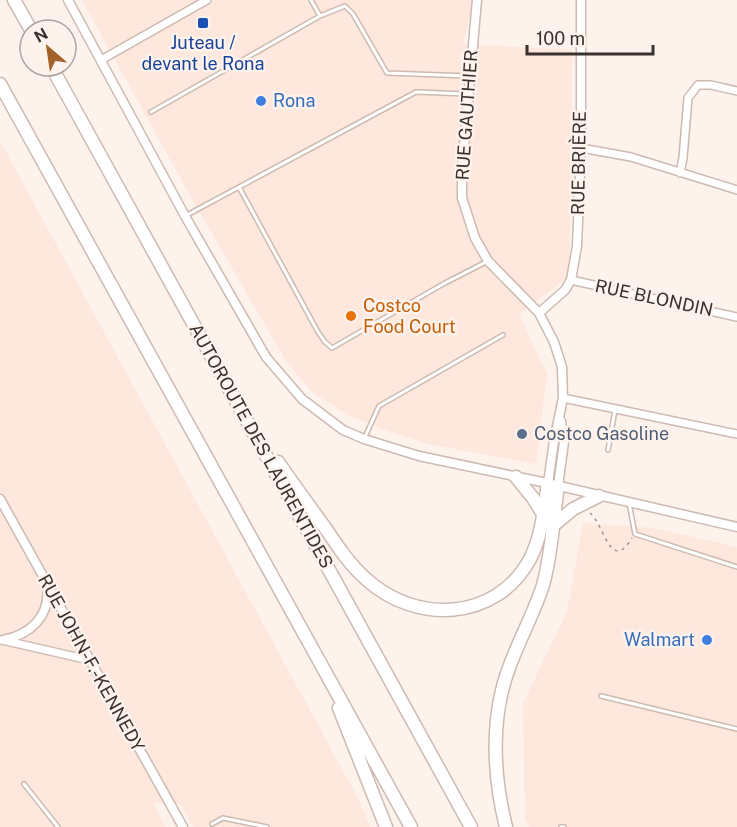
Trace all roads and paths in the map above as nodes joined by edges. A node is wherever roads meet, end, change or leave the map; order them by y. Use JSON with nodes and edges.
{"nodes":[{"id":1,"x":14,"y":0,"type":"edge"},
{"id":2,"x":68,"y":0,"type":"edge"},
{"id":3,"x":205,"y":0,"type":"edge"},
{"id":4,"x":310,"y":0,"type":"edge"},
{"id":5,"x":477,"y":0,"type":"edge"},
{"id":6,"x":581,"y":0,"type":"edge"},
{"id":7,"x":320,"y":16,"type":"junction"},
{"id":8,"x":24,"y":18,"type":"edge"},
{"id":9,"x":101,"y":60,"type":"junction"},
{"id":10,"x":469,"y":76,"type":"junction"},
{"id":11,"x":58,"y":78,"type":"edge"},
{"id":12,"x":0,"y":84,"type":"edge"},
{"id":13,"x":737,"y":91,"type":"edge"},
{"id":14,"x":468,"y":94,"type":"junction"},
{"id":15,"x":151,"y":112,"type":"dead end"},
{"id":16,"x":581,"y":148,"type":"junction"},
{"id":17,"x":680,"y":173,"type":"junction"},
{"id":18,"x":239,"y":187,"type":"junction"},
{"id":19,"x":737,"y":190,"type":"edge"},
{"id":20,"x":185,"y":216,"type":"junction"},
{"id":21,"x":488,"y":261,"type":"junction"},
{"id":22,"x":572,"y":280,"type":"junction"},
{"id":23,"x":539,"y":313,"type":"junction"},
{"id":24,"x":737,"y":316,"type":"edge"},
{"id":25,"x":503,"y":335,"type":"dead end"},
{"id":26,"x":563,"y":398,"type":"junction"},
{"id":27,"x":615,"y":408,"type":"junction"},
{"id":28,"x":245,"y":416,"type":"junction"},
{"id":29,"x":737,"y":434,"type":"edge"},
{"id":30,"x":364,"y":439,"type":"junction"},
{"id":31,"x":608,"y":450,"type":"dead end"},
{"id":32,"x":516,"y":477,"type":"junction"},
{"id":33,"x":553,"y":485,"type":"junction"},
{"id":34,"x":599,"y":496,"type":"junction"},
{"id":35,"x":0,"y":499,"type":"edge"},
{"id":36,"x":629,"y":502,"type":"junction"},
{"id":37,"x":584,"y":509,"type":"dead end"},
{"id":38,"x":543,"y":514,"type":"junction"},
{"id":39,"x":554,"y":525,"type":"junction"},
{"id":40,"x":737,"y":527,"type":"edge"},
{"id":41,"x":635,"y":534,"type":"junction"},
{"id":42,"x":737,"y":567,"type":"edge"},
{"id":43,"x":46,"y":582,"type":"junction"},
{"id":44,"x":1,"y":640,"type":"edge"},
{"id":45,"x":89,"y":660,"type":"junction"},
{"id":46,"x":321,"y":663,"type":"junction"},
{"id":47,"x":601,"y":696,"type":"dead end"},
{"id":48,"x":737,"y":729,"type":"edge"},
{"id":49,"x":24,"y":784,"type":"dead end"},
{"id":50,"x":212,"y":824,"type":"dead end"},
{"id":51,"x":58,"y":827,"type":"edge"},
{"id":52,"x":183,"y":827,"type":"edge"},
{"id":53,"x":267,"y":827,"type":"edge"},
{"id":54,"x":386,"y":827,"type":"edge"},
{"id":55,"x":411,"y":827,"type":"edge"},
{"id":56,"x":471,"y":827,"type":"edge"},
{"id":57,"x":506,"y":827,"type":"edge"}],
"edges":[{"from":1,"to":8,"type":"highway"},
{"from":2,"to":9,"type":"street"},
{"from":3,"to":9,"type":"street"},
{"from":4,"to":7,"type":"lane"},
{"from":5,"to":10,"type":"street","name":"RUE GAUTHIER"},
{"from":6,"to":16,"type":"street","name":"RUE BRIÈRE"},
{"from":7,"to":10,"type":"lane"},
{"from":7,"to":15,"type":"lane"},
{"from":9,"to":20,"type":"street"},
{"from":10,"to":14,"type":"street","name":"RUE GAUTHIER"},
{"from":11,"to":28,"type":"highway","name":"AUTOROUTE DES LAURENTIDES"},
{"from":12,"to":46,"type":"highway"},
{"from":13,"to":17,"type":"street"},
{"from":14,"to":18,"type":"lane"},
{"from":14,"to":21,"type":"street","name":"RUE GAUTHIER"},
{"from":16,"to":17,"type":"street"},
{"from":16,"to":22,"type":"street","name":"RUE BRIÈRE"},
{"from":17,"to":19,"type":"street"},
{"from":18,"to":20,"type":"lane"},
{"from":18,"to":21,"type":"lane"},
{"from":20,"to":30,"type":"street"},
{"from":21,"to":23,"type":"street","name":"RUE GAUTHIER"},
{"from":22,"to":23,"type":"street"},
{"from":22,"to":24,"type":"street","name":"RUE BLONDIN"},
{"from":23,"to":26,"type":"street","name":"RUE GAUTHIER"},
{"from":25,"to":30,"type":"lane"},
{"from":26,"to":27,"type":"street"},
{"from":26,"to":33,"type":"street","name":"RUE GAUTHIER"},
{"from":27,"to":29,"type":"street"},
{"from":27,"to":31,"type":"lane"},
{"from":28,"to":38,"type":"highway"},
{"from":28,"to":56,"type":"highway","name":"AUTOROUTE DES LAURENTIDES"},
{"from":30,"to":32,"type":"street"},
{"from":32,"to":33,"type":"street"},
{"from":32,"to":38,"type":"highway"},
{"from":33,"to":34,"type":"street"},
{"from":33,"to":38,"type":"highway"},
{"from":33,"to":39,"type":"highway"},
{"from":34,"to":36,"type":"street"},
{"from":34,"to":39,"type":"highway"},
{"from":35,"to":43,"type":"street","name":"RUE JOHN-F.-KENNEDY"},
{"from":36,"to":40,"type":"street"},
{"from":36,"to":41,"type":"lane"},
{"from":37,"to":41,"type":"path"},
{"from":39,"to":57,"type":"highway"},
{"from":41,"to":42,"type":"lane"},
{"from":43,"to":44,"type":"street"},
{"from":43,"to":45,"type":"street","name":"RUE JOHN-F.-KENNEDY"},
{"from":44,"to":45,"type":"street"},
{"from":45,"to":52,"type":"street","name":"RUE JOHN-F.-KENNEDY"},
{"from":46,"to":54,"type":"highway"},
{"from":46,"to":55,"type":"highway"},
{"from":47,"to":48,"type":"lane"},
{"from":49,"to":51,"type":"lane"},
{"from":50,"to":53,"type":"lane"}]}
